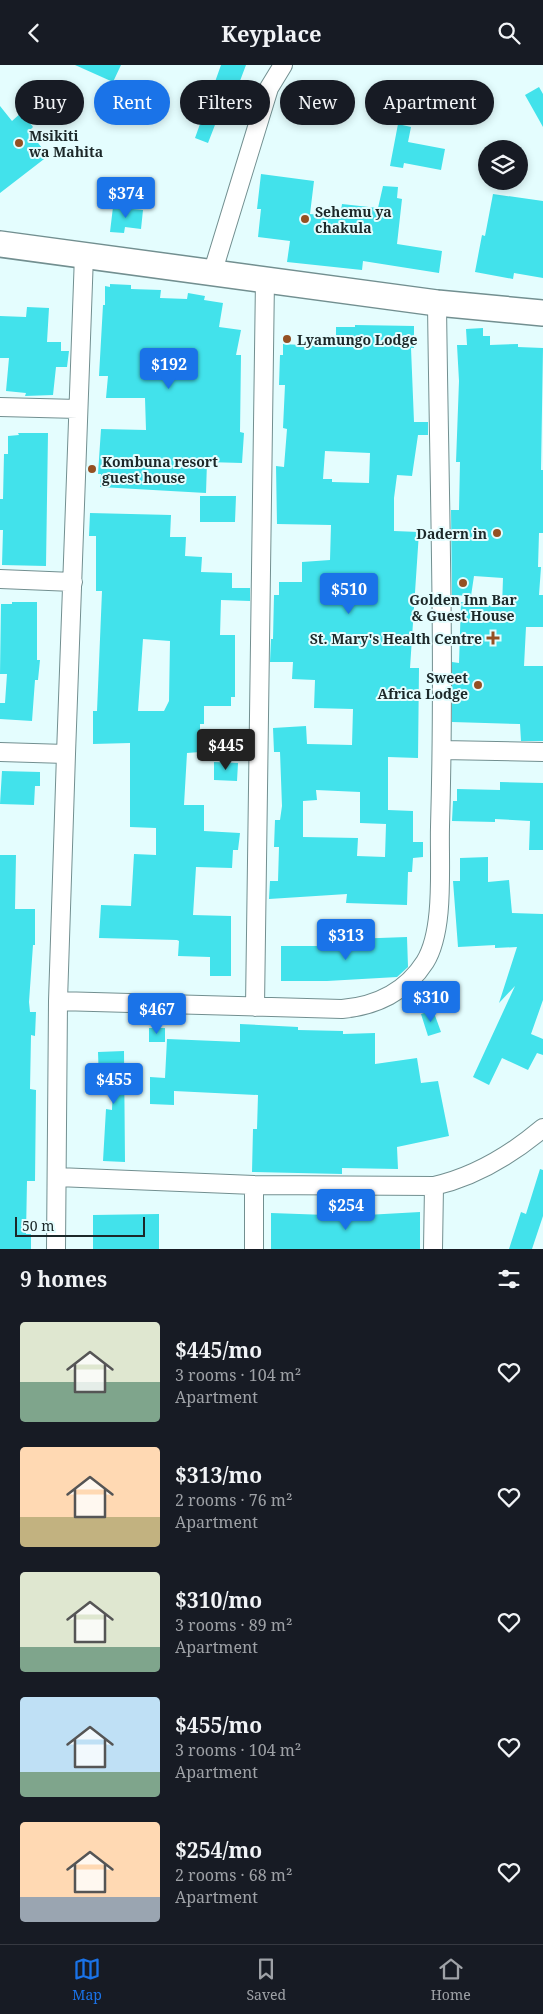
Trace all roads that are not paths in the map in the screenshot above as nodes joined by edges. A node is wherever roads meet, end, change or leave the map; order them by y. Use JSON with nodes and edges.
{"nodes":[{"id":1,"x":283,"y":65,"type":"edge"},
{"id":2,"x":0,"y":244,"type":"edge"},
{"id":3,"x":84,"y":255,"type":"junction"},
{"id":4,"x":212,"y":273,"type":"junction"},
{"id":5,"x":265,"y":279,"type":"junction"},
{"id":6,"x":437,"y":303,"type":"junction"},
{"id":7,"x":543,"y":313,"type":"edge"},
{"id":8,"x":0,"y":407,"type":"edge"},
{"id":9,"x":78,"y":409,"type":"junction"},
{"id":10,"x":0,"y":579,"type":"edge"},
{"id":11,"x":73,"y":582,"type":"junction"},
{"id":12,"x":442,"y":750,"type":"junction"},
{"id":13,"x":0,"y":752,"type":"edge"},
{"id":14,"x":543,"y":752,"type":"edge"},
{"id":15,"x":66,"y":754,"type":"junction"},
{"id":16,"x":58,"y":1001,"type":"junction"},
{"id":17,"x":255,"y":1007,"type":"junction"},
{"id":18,"x":543,"y":1128,"type":"edge"},
{"id":19,"x":57,"y":1177,"type":"junction"},
{"id":20,"x":254,"y":1185,"type":"junction"},
{"id":21,"x":434,"y":1186,"type":"junction"},
{"id":22,"x":56,"y":1249,"type":"edge"},
{"id":23,"x":254,"y":1249,"type":"edge"},
{"id":24,"x":433,"y":1249,"type":"edge"}],
"edges":[{"from":1,"to":4,"type":"street"},
{"from":2,"to":3,"type":"street"},
{"from":3,"to":4,"type":"street"},
{"from":3,"to":9,"type":"street"},
{"from":4,"to":5,"type":"street"},
{"from":5,"to":6,"type":"street"},
{"from":5,"to":17,"type":"street"},
{"from":6,"to":7,"type":"street"},
{"from":6,"to":12,"type":"street"},
{"from":8,"to":9,"type":"street"},
{"from":9,"to":11,"type":"street"},
{"from":10,"to":11,"type":"street"},
{"from":11,"to":15,"type":"street"},
{"from":12,"to":14,"type":"street"},
{"from":12,"to":17,"type":"street"},
{"from":13,"to":15,"type":"street"},
{"from":15,"to":16,"type":"street"},
{"from":16,"to":17,"type":"street"},
{"from":16,"to":19,"type":"street"},
{"from":18,"to":21,"type":"street"},
{"from":19,"to":20,"type":"street"},
{"from":19,"to":22,"type":"street"},
{"from":20,"to":21,"type":"street"},
{"from":20,"to":23,"type":"street"},
{"from":21,"to":24,"type":"street"}]}
